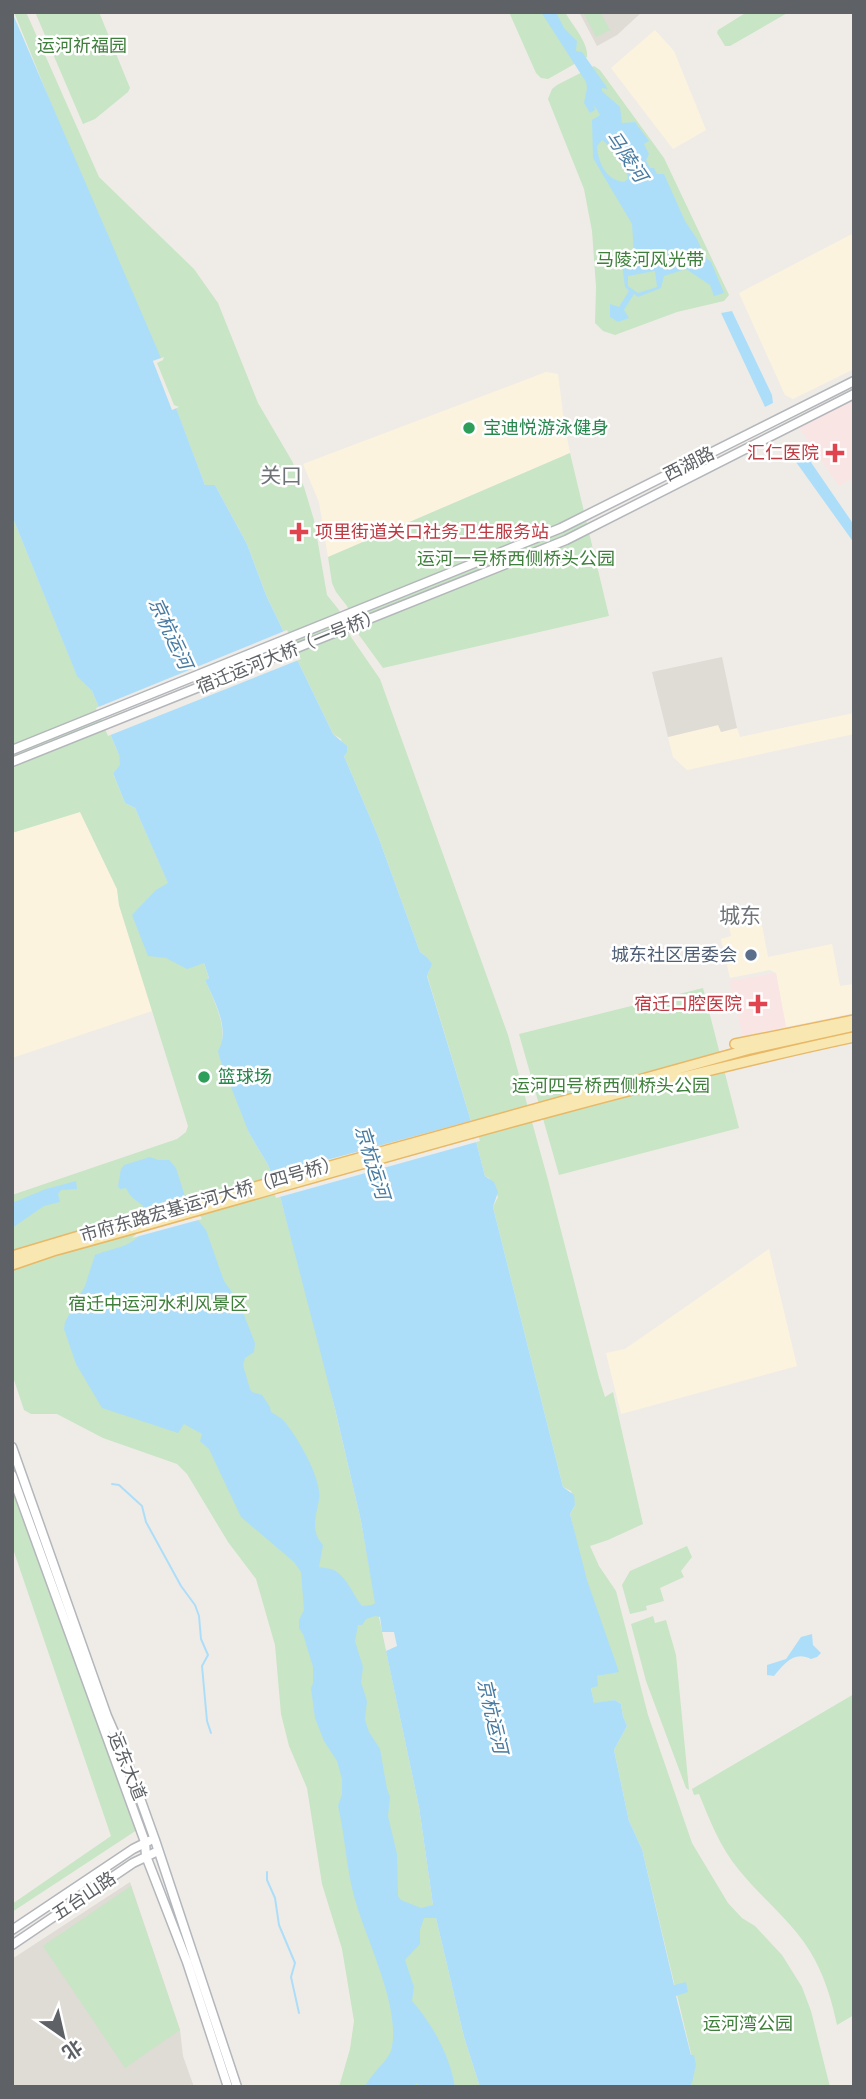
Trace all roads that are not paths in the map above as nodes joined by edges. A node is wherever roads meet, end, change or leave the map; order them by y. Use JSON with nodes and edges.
{"nodes":[{"id":1,"x":854,"y":382,"type":"edge"},
{"id":2,"x":854,"y":394,"type":"edge"},
{"id":3,"x":561,"y":528,"type":"joint"},
{"id":4,"x":566,"y":540,"type":"joint"},
{"id":5,"x":12,"y":750,"type":"edge"},
{"id":6,"x":12,"y":762,"type":"edge"},
{"id":7,"x":854,"y":1020,"type":"edge"},
{"id":8,"x":854,"y":1026,"type":"edge"},
{"id":9,"x":854,"y":1037,"type":"edge"},
{"id":10,"x":854,"y":1043,"type":"edge"},
{"id":11,"x":735,"y":1044,"type":"dead end"},
{"id":12,"x":740,"y":1068,"type":"dead end"},
{"id":13,"x":12,"y":1256,"type":"edge"},
{"id":14,"x":12,"y":1265,"type":"edge"},
{"id":15,"x":12,"y":1447,"type":"edge"},
{"id":16,"x":12,"y":1475,"type":"edge"},
{"id":17,"x":155,"y":1840,"type":"junction"},
{"id":18,"x":145,"y":1842,"type":"junction"},
{"id":19,"x":158,"y":1851,"type":"junction"},
{"id":20,"x":146,"y":1856,"type":"junction"},
{"id":21,"x":12,"y":1930,"type":"edge"},
{"id":22,"x":12,"y":1945,"type":"edge"},
{"id":23,"x":228,"y":2087,"type":"edge"},
{"id":24,"x":237,"y":2087,"type":"edge"}],
"edges":[{"from":1,"to":3,"type":"main road","name":"西湖路"},
{"from":2,"to":4,"type":"main road","name":"西湖路"},
{"from":3,"to":5,"type":"main road","name":"宿迁运河大桥（一号桥）"},
{"from":4,"to":6,"type":"main road","name":"宿迁运河大桥（一号桥）"},
{"from":7,"to":11,"type":"main road"},
{"from":8,"to":13,"type":"main road","name":"市府东路宏基运河大桥（四号桥）"},
{"from":9,"to":14,"type":"main road","name":"市府东路宏基运河大桥（四号桥）"},
{"from":10,"to":12,"type":"main road"},
{"from":15,"to":17,"type":"main road","name":"运东大道"},
{"from":16,"to":18,"type":"main road","name":"运东大道"},
{"from":17,"to":18,"type":"main road","name":"五台山路"},
{"from":17,"to":19,"type":"main road","name":"运东大道"},
{"from":18,"to":20,"type":"main road","name":"运东大道"},
{"from":18,"to":21,"type":"main road","name":"五台山路"},
{"from":19,"to":20,"type":"main road","name":"五台山路"},
{"from":19,"to":24,"type":"main road","name":"运东大道"},
{"from":20,"to":22,"type":"main road","name":"五台山路"},
{"from":20,"to":23,"type":"main road","name":"运东大道"}]}
